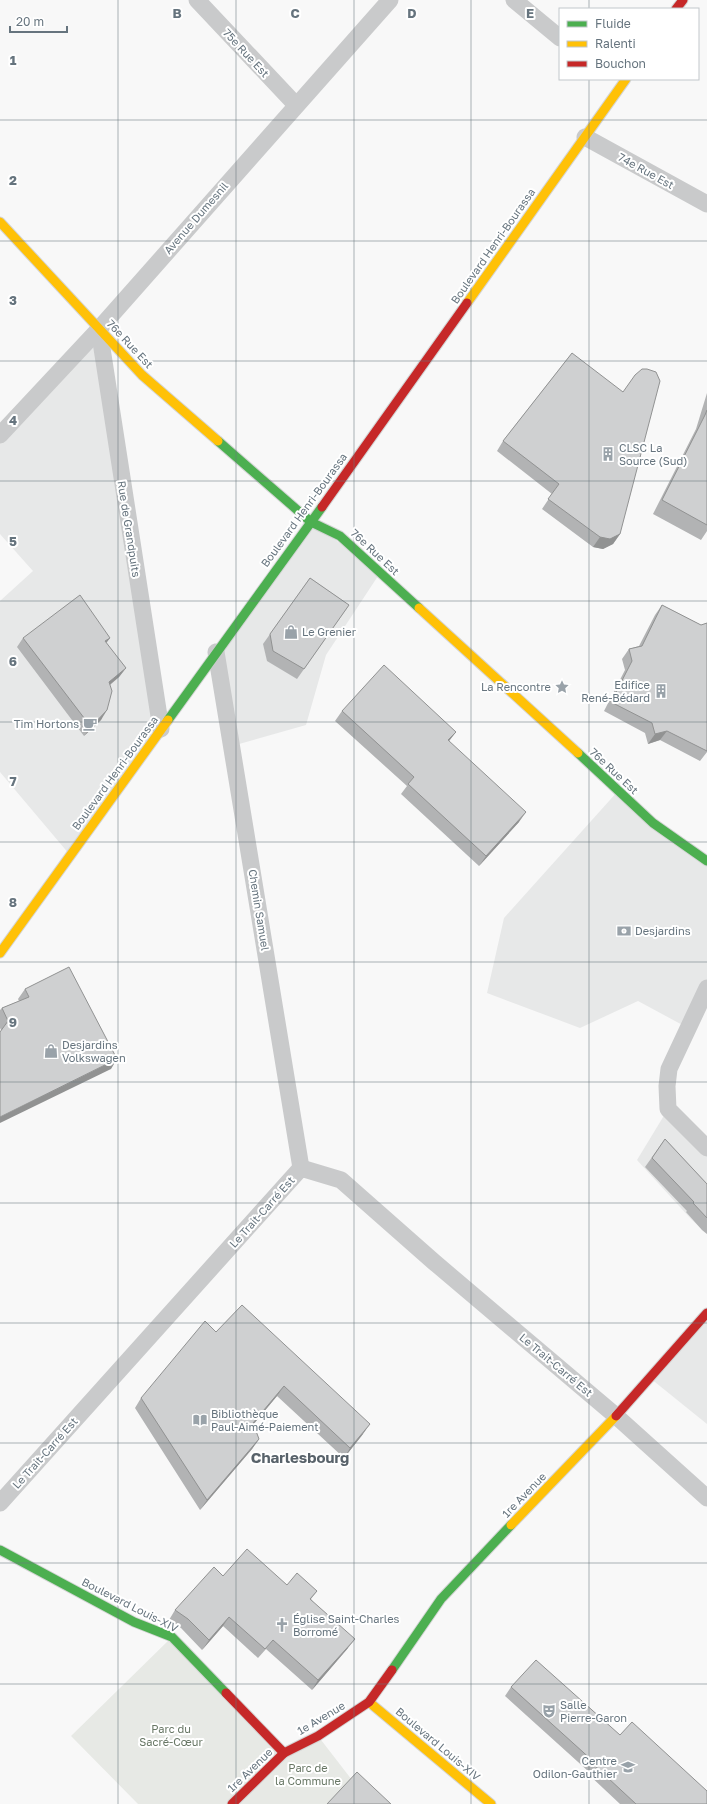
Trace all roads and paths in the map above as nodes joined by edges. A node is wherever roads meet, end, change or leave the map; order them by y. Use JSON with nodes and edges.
{"nodes":[{"id":1,"x":197,"y":0,"type":"edge"},
{"id":2,"x":390,"y":0,"type":"edge"},
{"id":3,"x":514,"y":0,"type":"edge"},
{"id":4,"x":683,"y":0,"type":"edge"},
{"id":5,"x":677,"y":8,"type":"edge"},
{"id":6,"x":559,"y":37,"type":"edge"},
{"id":7,"x":619,"y":82,"type":"edge"},
{"id":8,"x":296,"y":105,"type":"junction"},
{"id":9,"x":585,"y":137,"type":"junction"},
{"id":10,"x":707,"y":204,"type":"edge"},
{"id":11,"x":0,"y":222,"type":"edge"},
{"id":12,"x":99,"y":329,"type":"junction"},
{"id":13,"x":0,"y":435,"type":"edge"},
{"id":14,"x":311,"y":522,"type":"junction"},
{"id":15,"x":216,"y":652,"type":"junction"},
{"id":16,"x":161,"y":729,"type":"junction"},
{"id":17,"x":707,"y":861,"type":"edge"},
{"id":18,"x":3,"y":941,"type":"edge"},
{"id":19,"x":707,"y":988,"type":"edge"},
{"id":20,"x":707,"y":1148,"type":"edge"},
{"id":21,"x":301,"y":1168,"type":"junction"},
{"id":22,"x":707,"y":1313,"type":"edge"},
{"id":23,"x":616,"y":1416,"type":"junction"},
{"id":24,"x":707,"y":1498,"type":"edge"},
{"id":25,"x":0,"y":1503,"type":"edge"},
{"id":26,"x":0,"y":1550,"type":"edge"},
{"id":27,"x":369,"y":1702,"type":"junction"},
{"id":28,"x":284,"y":1752,"type":"junction"},
{"id":29,"x":232,"y":1804,"type":"edge"},
{"id":30,"x":491,"y":1804,"type":"edge"}],
"edges":[{"from":1,"to":8,"type":"street","name":"75e Rue Est"},
{"from":2,"to":8,"type":"street","name":"Avenue Dumesnil"},
{"from":3,"to":6,"type":"street"},
{"from":4,"to":5,"type":"main road"},
{"from":7,"to":9,"type":"main road","name":"Boulevard Henri-Bourassa"},
{"from":8,"to":12,"type":"street","name":"Avenue Dumesnil"},
{"from":9,"to":10,"type":"street","name":"74e Rue Est"},
{"from":9,"to":14,"type":"main road","name":"Boulevard Henri-Bourassa"},
{"from":11,"to":12,"type":"main road","name":"76e Rue Est"},
{"from":12,"to":13,"type":"street","name":"Avenue Dumesnil"},
{"from":12,"to":14,"type":"main road","name":"76e Rue Est"},
{"from":12,"to":16,"type":"street","name":"Rue de Grandpuits"},
{"from":14,"to":15,"type":"main road","name":"Boulevard Henri-Bourassa"},
{"from":14,"to":17,"type":"main road","name":"76e Rue Est"},
{"from":15,"to":16,"type":"main road","name":"Boulevard Henri-Bourassa"},
{"from":15,"to":21,"type":"street","name":"Chemin Samuel"},
{"from":16,"to":18,"type":"main road","name":"Boulevard Henri-Bourassa"},
{"from":19,"to":20,"type":"street"},
{"from":21,"to":23,"type":"street","name":"Le Trait-Carré Est"},
{"from":21,"to":25,"type":"street","name":"Le Trait-Carré Est"},
{"from":22,"to":23,"type":"main road","name":"1re Avenue"},
{"from":23,"to":24,"type":"street","name":"Le Trait-Carré Est"},
{"from":23,"to":27,"type":"main road","name":"1re Avenue"},
{"from":26,"to":28,"type":"main road","name":"Boulevard Louis-XIV"},
{"from":27,"to":28,"type":"main road","name":"1e Avenue"},
{"from":27,"to":30,"type":"main road","name":"Boulevard Louis-XIV"},
{"from":28,"to":29,"type":"main road","name":"1re Avenue"}]}
